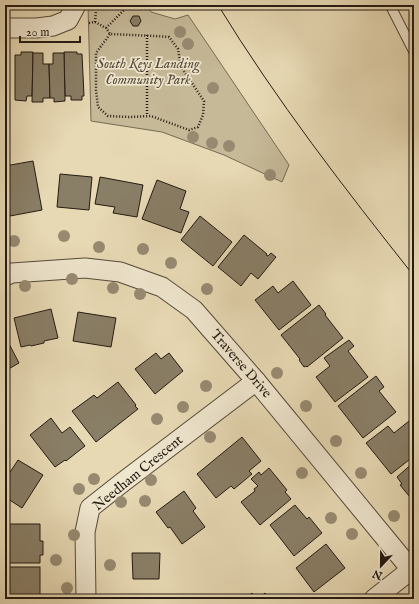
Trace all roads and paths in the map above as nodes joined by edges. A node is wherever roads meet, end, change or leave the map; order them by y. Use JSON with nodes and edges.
{"nodes":[{"id":1,"x":76,"y":5,"type":"edge"},
{"id":2,"x":129,"y":5,"type":"edge"},
{"id":3,"x":390,"y":5,"type":"edge"},
{"id":4,"x":95,"y":22,"type":"dead end"},
{"id":5,"x":5,"y":28,"type":"edge"},
{"id":6,"x":106,"y":28,"type":"junction"},
{"id":7,"x":110,"y":34,"type":"junction"},
{"id":8,"x":147,"y":35,"type":"junction"},
{"id":9,"x":414,"y":52,"type":"edge"},
{"id":10,"x":147,"y":116,"type":"junction"},
{"id":11,"x":5,"y":276,"type":"edge"},
{"id":12,"x":256,"y":381,"type":"junction"},
{"id":13,"x":413,"y":571,"type":"edge"},
{"id":14,"x":86,"y":599,"type":"edge"},
{"id":15,"x":374,"y":599,"type":"edge"}],
"edges":[{"from":1,"to":5,"type":"street"},
{"from":2,"to":6,"type":"path"},
{"from":3,"to":9,"type":"lane"},
{"from":4,"to":6,"type":"path"},
{"from":6,"to":7,"type":"path"},
{"from":7,"to":8,"type":"path"},
{"from":7,"to":10,"type":"path"},
{"from":8,"to":10,"type":"path"},
{"from":8,"to":10,"type":"path"},
{"from":11,"to":12,"type":"street","name":"Traverse Drive"},
{"from":12,"to":13,"type":"street","name":"Traverse Drive"},
{"from":12,"to":14,"type":"street","name":"Needham Crescent"},
{"from":13,"to":15,"type":"street"}]}
